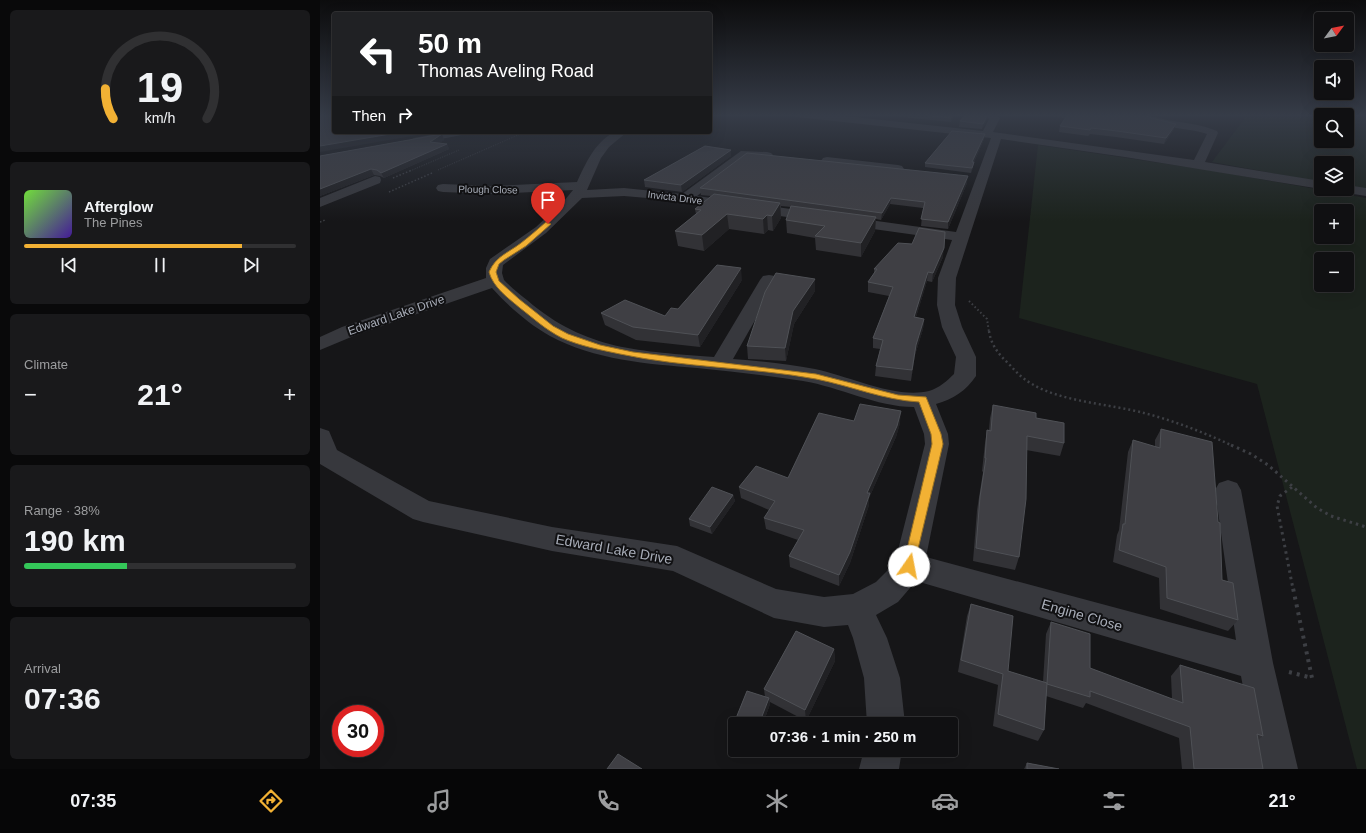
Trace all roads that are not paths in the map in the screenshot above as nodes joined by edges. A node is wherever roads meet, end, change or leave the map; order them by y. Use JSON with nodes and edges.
{"nodes":[{"id":1,"x":601,"y":150,"type":"edge"},
{"id":2,"x":986,"y":150,"type":"edge"},
{"id":3,"x":1124,"y":150,"type":"edge"},
{"id":4,"x":1173,"y":150,"type":"edge"},
{"id":5,"x":1205,"y":150,"type":"edge"},
{"id":6,"x":731,"y":152,"type":"edge"},
{"id":7,"x":745,"y":153,"type":"junction"},
{"id":8,"x":767,"y":155,"type":"edge"},
{"id":9,"x":1200,"y":159,"type":"junction"},
{"id":10,"x":828,"y":161,"type":"edge"},
{"id":11,"x":913,"y":171,"type":"edge"},
{"id":12,"x":375,"y":180,"type":"dead end"},
{"id":13,"x":1314,"y":183,"type":"edge"},
{"id":14,"x":333,"y":185,"type":"edge"},
{"id":15,"x":353,"y":188,"type":"junction"},
{"id":16,"x":443,"y":188,"type":"dead end"},
{"id":17,"x":580,"y":190,"type":"junction"},
{"id":18,"x":1354,"y":190,"type":"edge"},
{"id":19,"x":1366,"y":192,"type":"edge"},
{"id":20,"x":686,"y":198,"type":"junction"},
{"id":21,"x":320,"y":203,"type":"edge"},
{"id":22,"x":961,"y":236,"type":"junction"},
{"id":23,"x":769,"y":280,"type":"dead end"},
{"id":24,"x":495,"y":281,"type":"junction"},
{"id":25,"x":320,"y":344,"type":"edge"},
{"id":26,"x":720,"y":364,"type":"junction"},
{"id":27,"x":923,"y":400,"type":"junction"},
{"id":28,"x":322,"y":451,"type":"edge"},
{"id":29,"x":1228,"y":490,"type":"dead end"},
{"id":30,"x":909,"y":566,"type":"junction"},
{"id":31,"x":857,"y":609,"type":"junction"},
{"id":32,"x":1256,"y":663,"type":"junction"},
{"id":33,"x":885,"y":717,"type":"edge"},
{"id":34,"x":882,"y":757,"type":"edge"},
{"id":35,"x":879,"y":769,"type":"edge"},
{"id":36,"x":1278,"y":769,"type":"edge"}],
"edges":[{"from":1,"to":17,"type":"street"},
{"from":2,"to":22,"type":"street"},
{"from":3,"to":9,"type":"street"},
{"from":4,"to":9,"type":"street"},
{"from":5,"to":9,"type":"street"},
{"from":6,"to":7,"type":"street"},
{"from":7,"to":8,"type":"street"},
{"from":7,"to":20,"type":"street"},
{"from":9,"to":13,"type":"street"},
{"from":10,"to":11,"type":"street"},
{"from":12,"to":15,"type":"street"},
{"from":14,"to":15,"type":"street"},
{"from":15,"to":21,"type":"street"},
{"from":16,"to":17,"type":"street","name":"Plough Close"},
{"from":17,"to":20,"type":"street","name":"Invicta Drive"},
{"from":17,"to":24,"type":"street"},
{"from":18,"to":19,"type":"street"},
{"from":20,"to":22,"type":"street","name":"Invicta Drive"},
{"from":22,"to":27,"type":"street"},
{"from":23,"to":26,"type":"street"},
{"from":24,"to":25,"type":"street","name":"Edward Lake Drive"},
{"from":24,"to":26,"type":"street"},
{"from":26,"to":27,"type":"street"},
{"from":27,"to":30,"type":"street","name":"Edward Lake Drive"},
{"from":28,"to":31,"type":"street","name":"Edward Lake Drive"},
{"from":29,"to":32,"type":"street"},
{"from":30,"to":31,"type":"street","name":"Edward Lake Drive"},
{"from":30,"to":32,"type":"street","name":"Engine Close"},
{"from":31,"to":33,"type":"street"},
{"from":32,"to":36,"type":"street"},
{"from":34,"to":35,"type":"street"}]}
